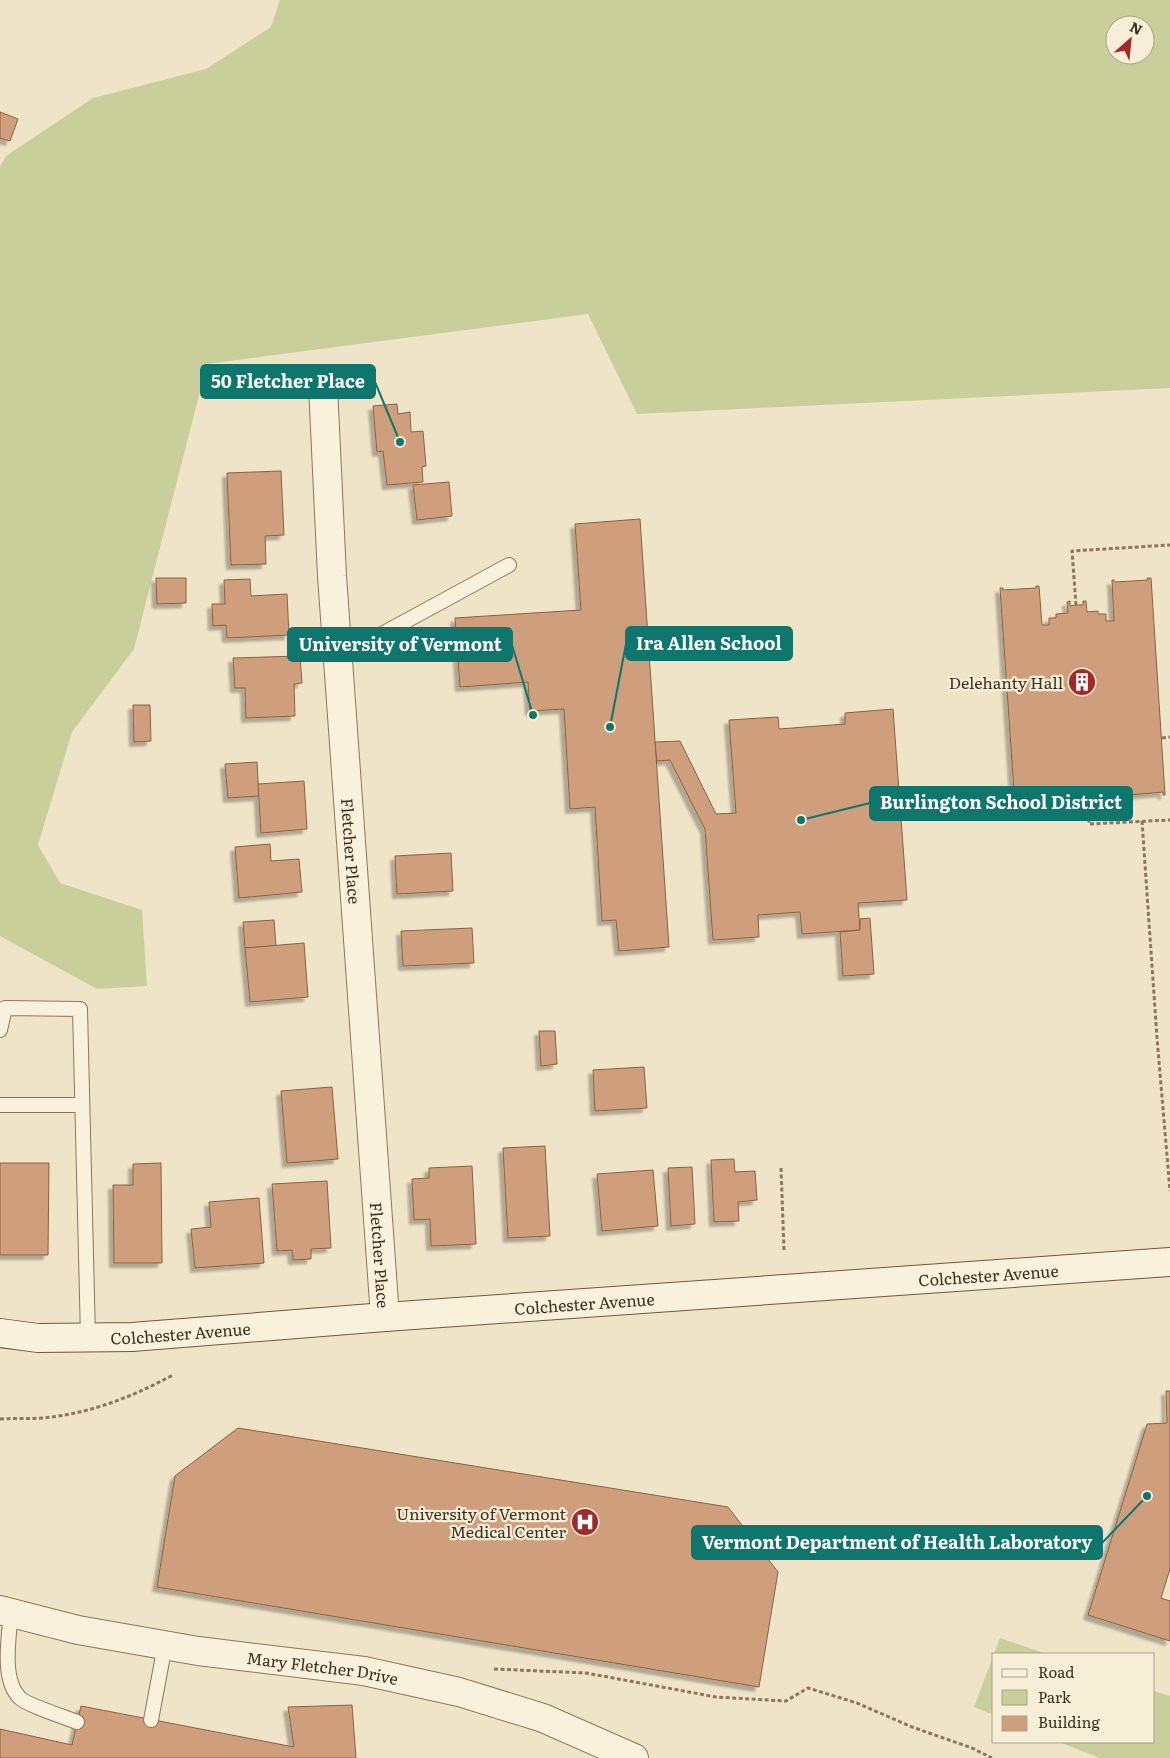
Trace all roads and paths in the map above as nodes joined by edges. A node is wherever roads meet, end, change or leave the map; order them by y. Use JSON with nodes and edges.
{"nodes":[{"id":1,"x":323,"y":386,"type":"dead end"},
{"id":2,"x":1170,"y":545,"type":"edge"},
{"id":3,"x":509,"y":564,"type":"dead end"},
{"id":4,"x":1076,"y":605,"type":"dead end"},
{"id":5,"x":338,"y":658,"type":"junction"},
{"id":6,"x":1170,"y":737,"type":"edge"},
{"id":7,"x":1162,"y":738,"type":"dead end"},
{"id":8,"x":1089,"y":799,"type":"dead end"},
{"id":9,"x":1170,"y":820,"type":"edge"},
{"id":10,"x":1142,"y":821,"type":"junction"},
{"id":11,"x":0,"y":1030,"type":"edge"},
{"id":12,"x":82,"y":1105,"type":"junction"},
{"id":13,"x":0,"y":1106,"type":"edge"},
{"id":14,"x":781,"y":1168,"type":"dead end"},
{"id":15,"x":1170,"y":1191,"type":"edge"},
{"id":16,"x":784,"y":1250,"type":"dead end"},
{"id":17,"x":1170,"y":1262,"type":"edge"},
{"id":18,"x":385,"y":1317,"type":"junction"},
{"id":19,"x":0,"y":1333,"type":"edge"},
{"id":20,"x":88,"y":1337,"type":"junction"},
{"id":21,"x":173,"y":1375,"type":"dead end"},
{"id":22,"x":0,"y":1419,"type":"edge"},
{"id":23,"x":6,"y":1611,"type":"edge"},
{"id":24,"x":165,"y":1645,"type":"junction"},
{"id":25,"x":492,"y":1669,"type":"dead end"},
{"id":26,"x":151,"y":1720,"type":"dead end"},
{"id":27,"x":77,"y":1722,"type":"dead end"},
{"id":28,"x":634,"y":1758,"type":"edge"},
{"id":29,"x":992,"y":1758,"type":"edge"}],
"edges":[{"from":1,"to":5,"type":"street","name":"Fletcher Place"},
{"from":2,"to":4,"type":"path"},
{"from":3,"to":5,"type":"lane"},
{"from":5,"to":18,"type":"street","name":"Fletcher Place"},
{"from":6,"to":7,"type":"path"},
{"from":8,"to":10,"type":"path"},
{"from":9,"to":10,"type":"path"},
{"from":10,"to":15,"type":"path"},
{"from":11,"to":12,"type":"lane"},
{"from":12,"to":13,"type":"lane"},
{"from":12,"to":20,"type":"lane"},
{"from":14,"to":16,"type":"path"},
{"from":17,"to":18,"type":"street","name":"Colchester Avenue"},
{"from":18,"to":20,"type":"street","name":"Colchester Avenue"},
{"from":19,"to":20,"type":"street","name":"Colchester Avenue"},
{"from":21,"to":22,"type":"path"},
{"from":23,"to":24,"type":"street","name":"Mary Fletcher Drive"},
{"from":23,"to":27,"type":"lane"},
{"from":24,"to":26,"type":"lane"},
{"from":24,"to":28,"type":"street","name":"Mary Fletcher Drive"},
{"from":25,"to":29,"type":"path"}]}
